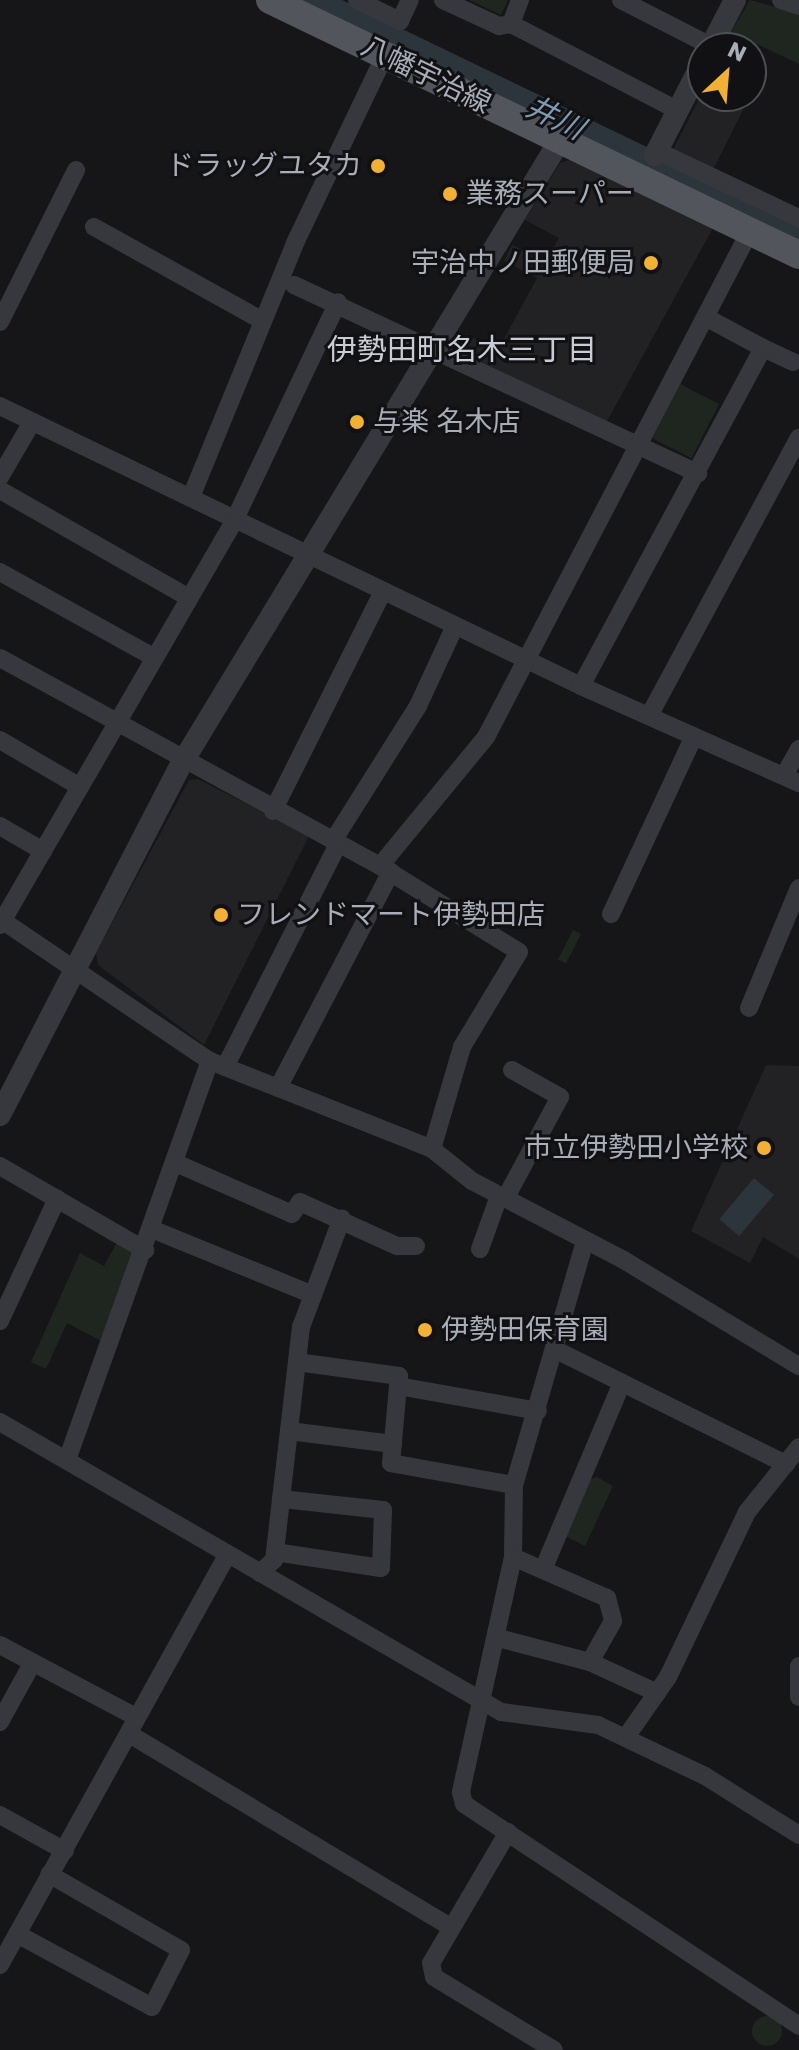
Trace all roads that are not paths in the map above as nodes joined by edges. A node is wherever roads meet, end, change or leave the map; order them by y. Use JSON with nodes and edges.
{"nodes":[{"id":1,"x":270,"y":0,"type":"edge"},
{"id":2,"x":357,"y":0,"type":"edge"},
{"id":3,"x":410,"y":0,"type":"edge"},
{"id":4,"x":443,"y":0,"type":"edge"},
{"id":5,"x":520,"y":0,"type":"edge"},
{"id":6,"x":621,"y":0,"type":"edge"},
{"id":7,"x":735,"y":0,"type":"edge"},
{"id":8,"x":781,"y":0,"type":"edge"},
{"id":9,"x":799,"y":6,"type":"edge"},
{"id":10,"x":511,"y":24,"type":"junction"},
{"id":11,"x":718,"y":32,"type":"edge"},
{"id":12,"x":687,"y":39,"type":"edge"},
{"id":13,"x":385,"y":55,"type":"junction"},
{"id":14,"x":687,"y":91,"type":"edge"},
{"id":15,"x":677,"y":110,"type":"junction"},
{"id":16,"x":560,"y":140,"type":"junction"},
{"id":17,"x":652,"y":162,"type":"junction"},
{"id":18,"x":76,"y":170,"type":"dead end"},
{"id":19,"x":793,"y":217,"type":"edge"},
{"id":20,"x":94,"y":227,"type":"dead end"},
{"id":21,"x":750,"y":231,"type":"junction"},
{"id":22,"x":785,"y":246,"type":"edge"},
{"id":23,"x":294,"y":285,"type":"dead end"},
{"id":24,"x":338,"y":302,"type":"junction"},
{"id":25,"x":707,"y":318,"type":"junction"},
{"id":26,"x":263,"y":321,"type":"junction"},
{"id":27,"x":0,"y":322,"type":"edge"},
{"id":28,"x":763,"y":348,"type":"junction"},
{"id":29,"x":434,"y":349,"type":"junction"},
{"id":30,"x":793,"y":362,"type":"dead end"},
{"id":31,"x":0,"y":406,"type":"edge"},
{"id":32,"x":32,"y":422,"type":"junction"},
{"id":33,"x":799,"y":438,"type":"edge"},
{"id":34,"x":638,"y":442,"type":"junction"},
{"id":35,"x":793,"y":461,"type":"edge"},
{"id":36,"x":698,"y":473,"type":"junction"},
{"id":37,"x":0,"y":477,"type":"edge"},
{"id":38,"x":0,"y":490,"type":"edge"},
{"id":39,"x":191,"y":497,"type":"junction"},
{"id":40,"x":235,"y":519,"type":"junction"},
{"id":41,"x":310,"y":555,"type":"junction"},
{"id":42,"x":0,"y":572,"type":"edge"},
{"id":43,"x":383,"y":591,"type":"junction"},
{"id":44,"x":189,"y":598,"type":"junction"},
{"id":45,"x":455,"y":626,"type":"junction"},
{"id":46,"x":0,"y":658,"type":"edge"},
{"id":47,"x":155,"y":658,"type":"junction"},
{"id":48,"x":525,"y":660,"type":"junction"},
{"id":49,"x":581,"y":686,"type":"junction"},
{"id":50,"x":649,"y":716,"type":"junction"},
{"id":51,"x":116,"y":725,"type":"junction"},
{"id":52,"x":694,"y":736,"type":"junction"},
{"id":53,"x":0,"y":740,"type":"edge"},
{"id":54,"x":799,"y":749,"type":"edge"},
{"id":55,"x":182,"y":763,"type":"junction"},
{"id":56,"x":791,"y":779,"type":"edge"},
{"id":57,"x":80,"y":787,"type":"junction"},
{"id":58,"x":273,"y":811,"type":"junction"},
{"id":59,"x":0,"y":826,"type":"edge"},
{"id":60,"x":335,"y":842,"type":"junction"},
{"id":61,"x":43,"y":851,"type":"junction"},
{"id":62,"x":386,"y":869,"type":"junction"},
{"id":63,"x":799,"y":888,"type":"edge"},
{"id":64,"x":611,"y":914,"type":"dead end"},
{"id":65,"x":1,"y":921,"type":"edge"},
{"id":66,"x":73,"y":962,"type":"junction"},
{"id":67,"x":749,"y":1008,"type":"dead end"},
{"id":68,"x":218,"y":1064,"type":"junction"},
{"id":69,"x":513,"y":1070,"type":"dead end"},
{"id":70,"x":278,"y":1088,"type":"junction"},
{"id":71,"x":0,"y":1115,"type":"edge"},
{"id":72,"x":432,"y":1149,"type":"junction"},
{"id":73,"x":178,"y":1164,"type":"junction"},
{"id":74,"x":0,"y":1166,"type":"edge"},
{"id":75,"x":502,"y":1198,"type":"junction"},
{"id":76,"x":57,"y":1199,"type":"junction"},
{"id":77,"x":342,"y":1218,"type":"junction"},
{"id":78,"x":154,"y":1230,"type":"junction"},
{"id":79,"x":585,"y":1241,"type":"junction"},
{"id":80,"x":416,"y":1246,"type":"dead end"},
{"id":81,"x":480,"y":1249,"type":"dead end"},
{"id":82,"x":145,"y":1250,"type":"junction"},
{"id":83,"x":313,"y":1295,"type":"junction"},
{"id":84,"x":0,"y":1321,"type":"edge"},
{"id":85,"x":554,"y":1349,"type":"junction"},
{"id":86,"x":297,"y":1362,"type":"junction"},
{"id":87,"x":799,"y":1366,"type":"edge"},
{"id":88,"x":622,"y":1383,"type":"junction"},
{"id":89,"x":398,"y":1386,"type":"junction"},
{"id":90,"x":538,"y":1411,"type":"junction"},
{"id":91,"x":0,"y":1422,"type":"edge"},
{"id":92,"x":289,"y":1431,"type":"junction"},
{"id":93,"x":393,"y":1444,"type":"junction"},
{"id":94,"x":799,"y":1447,"type":"edge"},
{"id":95,"x":67,"y":1460,"type":"junction"},
{"id":96,"x":786,"y":1464,"type":"junction"},
{"id":97,"x":514,"y":1485,"type":"junction"},
{"id":98,"x":281,"y":1499,"type":"junction"},
{"id":99,"x":275,"y":1552,"type":"junction"},
{"id":100,"x":228,"y":1554,"type":"junction"},
{"id":101,"x":513,"y":1557,"type":"junction"},
{"id":102,"x":545,"y":1565,"type":"junction"},
{"id":103,"x":260,"y":1573,"type":"junction"},
{"id":104,"x":498,"y":1638,"type":"junction"},
{"id":105,"x":0,"y":1645,"type":"edge"},
{"id":106,"x":33,"y":1662,"type":"junction"},
{"id":107,"x":590,"y":1662,"type":"junction"},
{"id":108,"x":799,"y":1666,"type":"edge"},
{"id":109,"x":657,"y":1693,"type":"junction"},
{"id":110,"x":799,"y":1697,"type":"edge"},
{"id":111,"x":482,"y":1702,"type":"junction"},
{"id":112,"x":0,"y":1722,"type":"edge"},
{"id":113,"x":132,"y":1726,"type":"junction"},
{"id":114,"x":626,"y":1737,"type":"junction"},
{"id":115,"x":0,"y":1815,"type":"edge"},
{"id":116,"x":508,"y":1832,"type":"junction"},
{"id":117,"x":799,"y":1835,"type":"edge"},
{"id":118,"x":65,"y":1851,"type":"junction"},
{"id":119,"x":49,"y":1874,"type":"junction"},
{"id":120,"x":451,"y":1927,"type":"junction"},
{"id":121,"x":17,"y":1934,"type":"junction"},
{"id":122,"x":0,"y":1965,"type":"edge"},
{"id":123,"x":799,"y":2026,"type":"edge"},
{"id":124,"x":554,"y":2050,"type":"edge"}],
"edges":[{"from":1,"to":13,"type":"main road","name":"八幡宇治線"},
{"from":2,"to":3,"type":"street"},
{"from":4,"to":10,"type":"street"},
{"from":5,"to":10,"type":"street"},
{"from":6,"to":12,"type":"street"},
{"from":7,"to":11,"type":"street"},
{"from":8,"to":9,"type":"street"},
{"from":10,"to":15,"type":"street"},
{"from":13,"to":16,"type":"main road","name":"八幡宇治線"},
{"from":13,"to":26,"type":"street"},
{"from":14,"to":15,"type":"street"},
{"from":15,"to":17,"type":"street"},
{"from":16,"to":17,"type":"main road","name":"八幡宇治線"},
{"from":16,"to":29,"type":"street"},
{"from":17,"to":19,"type":"street"},
{"from":17,"to":21,"type":"main road","name":"八幡宇治線"},
{"from":18,"to":27,"type":"street"},
{"from":19,"to":22,"type":"street"},
{"from":20,"to":26,"type":"street"},
{"from":21,"to":22,"type":"main road","name":"八幡宇治線"},
{"from":21,"to":25,"type":"street"},
{"from":23,"to":24,"type":"street"},
{"from":24,"to":29,"type":"street"},
{"from":24,"to":40,"type":"street"},
{"from":25,"to":28,"type":"street"},
{"from":25,"to":34,"type":"street"},
{"from":26,"to":39,"type":"street"},
{"from":28,"to":30,"type":"street"},
{"from":28,"to":36,"type":"street"},
{"from":29,"to":34,"type":"street"},
{"from":29,"to":41,"type":"street"},
{"from":31,"to":32,"type":"street"},
{"from":32,"to":37,"type":"street"},
{"from":32,"to":39,"type":"street"},
{"from":33,"to":35,"type":"street"},
{"from":34,"to":36,"type":"street"},
{"from":34,"to":48,"type":"street"},
{"from":35,"to":50,"type":"street"},
{"from":36,"to":49,"type":"street"},
{"from":38,"to":44,"type":"street"},
{"from":39,"to":40,"type":"street"},
{"from":40,"to":41,"type":"street"},
{"from":40,"to":44,"type":"street"},
{"from":41,"to":43,"type":"street"},
{"from":41,"to":55,"type":"street"},
{"from":42,"to":47,"type":"street"},
{"from":43,"to":45,"type":"street"},
{"from":43,"to":58,"type":"street"},
{"from":44,"to":47,"type":"street"},
{"from":45,"to":48,"type":"street"},
{"from":45,"to":60,"type":"street"},
{"from":46,"to":51,"type":"street"},
{"from":47,"to":51,"type":"street"},
{"from":48,"to":49,"type":"street"},
{"from":48,"to":62,"type":"street"},
{"from":49,"to":50,"type":"street"},
{"from":50,"to":52,"type":"street"},
{"from":51,"to":55,"type":"street"},
{"from":51,"to":57,"type":"street"},
{"from":52,"to":56,"type":"street"},
{"from":52,"to":64,"type":"street"},
{"from":53,"to":57,"type":"street"},
{"from":54,"to":56,"type":"street"},
{"from":55,"to":58,"type":"street"},
{"from":55,"to":66,"type":"street"},
{"from":57,"to":61,"type":"street"},
{"from":58,"to":60,"type":"street"},
{"from":59,"to":61,"type":"street"},
{"from":60,"to":62,"type":"street"},
{"from":60,"to":68,"type":"street"},
{"from":61,"to":65,"type":"street"},
{"from":62,"to":70,"type":"street"},
{"from":62,"to":72,"type":"street"},
{"from":63,"to":67,"type":"street"},
{"from":65,"to":66,"type":"street"},
{"from":66,"to":68,"type":"street"},
{"from":66,"to":71,"type":"street"},
{"from":68,"to":70,"type":"street"},
{"from":68,"to":73,"type":"street"},
{"from":69,"to":75,"type":"street"},
{"from":70,"to":72,"type":"street"},
{"from":72,"to":75,"type":"street"},
{"from":73,"to":77,"type":"street"},
{"from":73,"to":78,"type":"street"},
{"from":74,"to":76,"type":"street"},
{"from":75,"to":79,"type":"street"},
{"from":75,"to":81,"type":"street"},
{"from":76,"to":82,"type":"street"},
{"from":76,"to":84,"type":"street"},
{"from":77,"to":80,"type":"street"},
{"from":77,"to":83,"type":"street"},
{"from":78,"to":82,"type":"street"},
{"from":78,"to":83,"type":"street"},
{"from":79,"to":85,"type":"street"},
{"from":79,"to":87,"type":"street"},
{"from":82,"to":95,"type":"street"},
{"from":83,"to":86,"type":"street"},
{"from":85,"to":88,"type":"street"},
{"from":85,"to":90,"type":"street"},
{"from":86,"to":89,"type":"street"},
{"from":86,"to":92,"type":"street"},
{"from":88,"to":96,"type":"street"},
{"from":88,"to":102,"type":"street"},
{"from":89,"to":90,"type":"street"},
{"from":89,"to":93,"type":"street"},
{"from":90,"to":97,"type":"street"},
{"from":91,"to":95,"type":"street"},
{"from":92,"to":93,"type":"street"},
{"from":92,"to":98,"type":"street"},
{"from":93,"to":97,"type":"street"},
{"from":94,"to":96,"type":"street"},
{"from":95,"to":100,"type":"street"},
{"from":96,"to":109,"type":"street"},
{"from":97,"to":101,"type":"street"},
{"from":98,"to":99,"type":"street"},
{"from":98,"to":99,"type":"street"},
{"from":99,"to":103,"type":"street"},
{"from":100,"to":103,"type":"street"},
{"from":100,"to":113,"type":"street"},
{"from":101,"to":102,"type":"street"},
{"from":101,"to":104,"type":"street"},
{"from":102,"to":107,"type":"street"},
{"from":103,"to":111,"type":"street"},
{"from":104,"to":107,"type":"street"},
{"from":104,"to":111,"type":"street"},
{"from":105,"to":106,"type":"street"},
{"from":106,"to":112,"type":"street"},
{"from":106,"to":113,"type":"street"},
{"from":107,"to":109,"type":"street"},
{"from":108,"to":110,"type":"street"},
{"from":109,"to":114,"type":"street"},
{"from":111,"to":114,"type":"street"},
{"from":111,"to":116,"type":"street"},
{"from":113,"to":118,"type":"street"},
{"from":113,"to":120,"type":"street"},
{"from":114,"to":117,"type":"street"},
{"from":115,"to":118,"type":"street"},
{"from":116,"to":120,"type":"street"},
{"from":116,"to":123,"type":"street"},
{"from":118,"to":119,"type":"street"},
{"from":119,"to":121,"type":"street"},
{"from":119,"to":121,"type":"street"},
{"from":120,"to":124,"type":"street"},
{"from":121,"to":122,"type":"street"}]}
